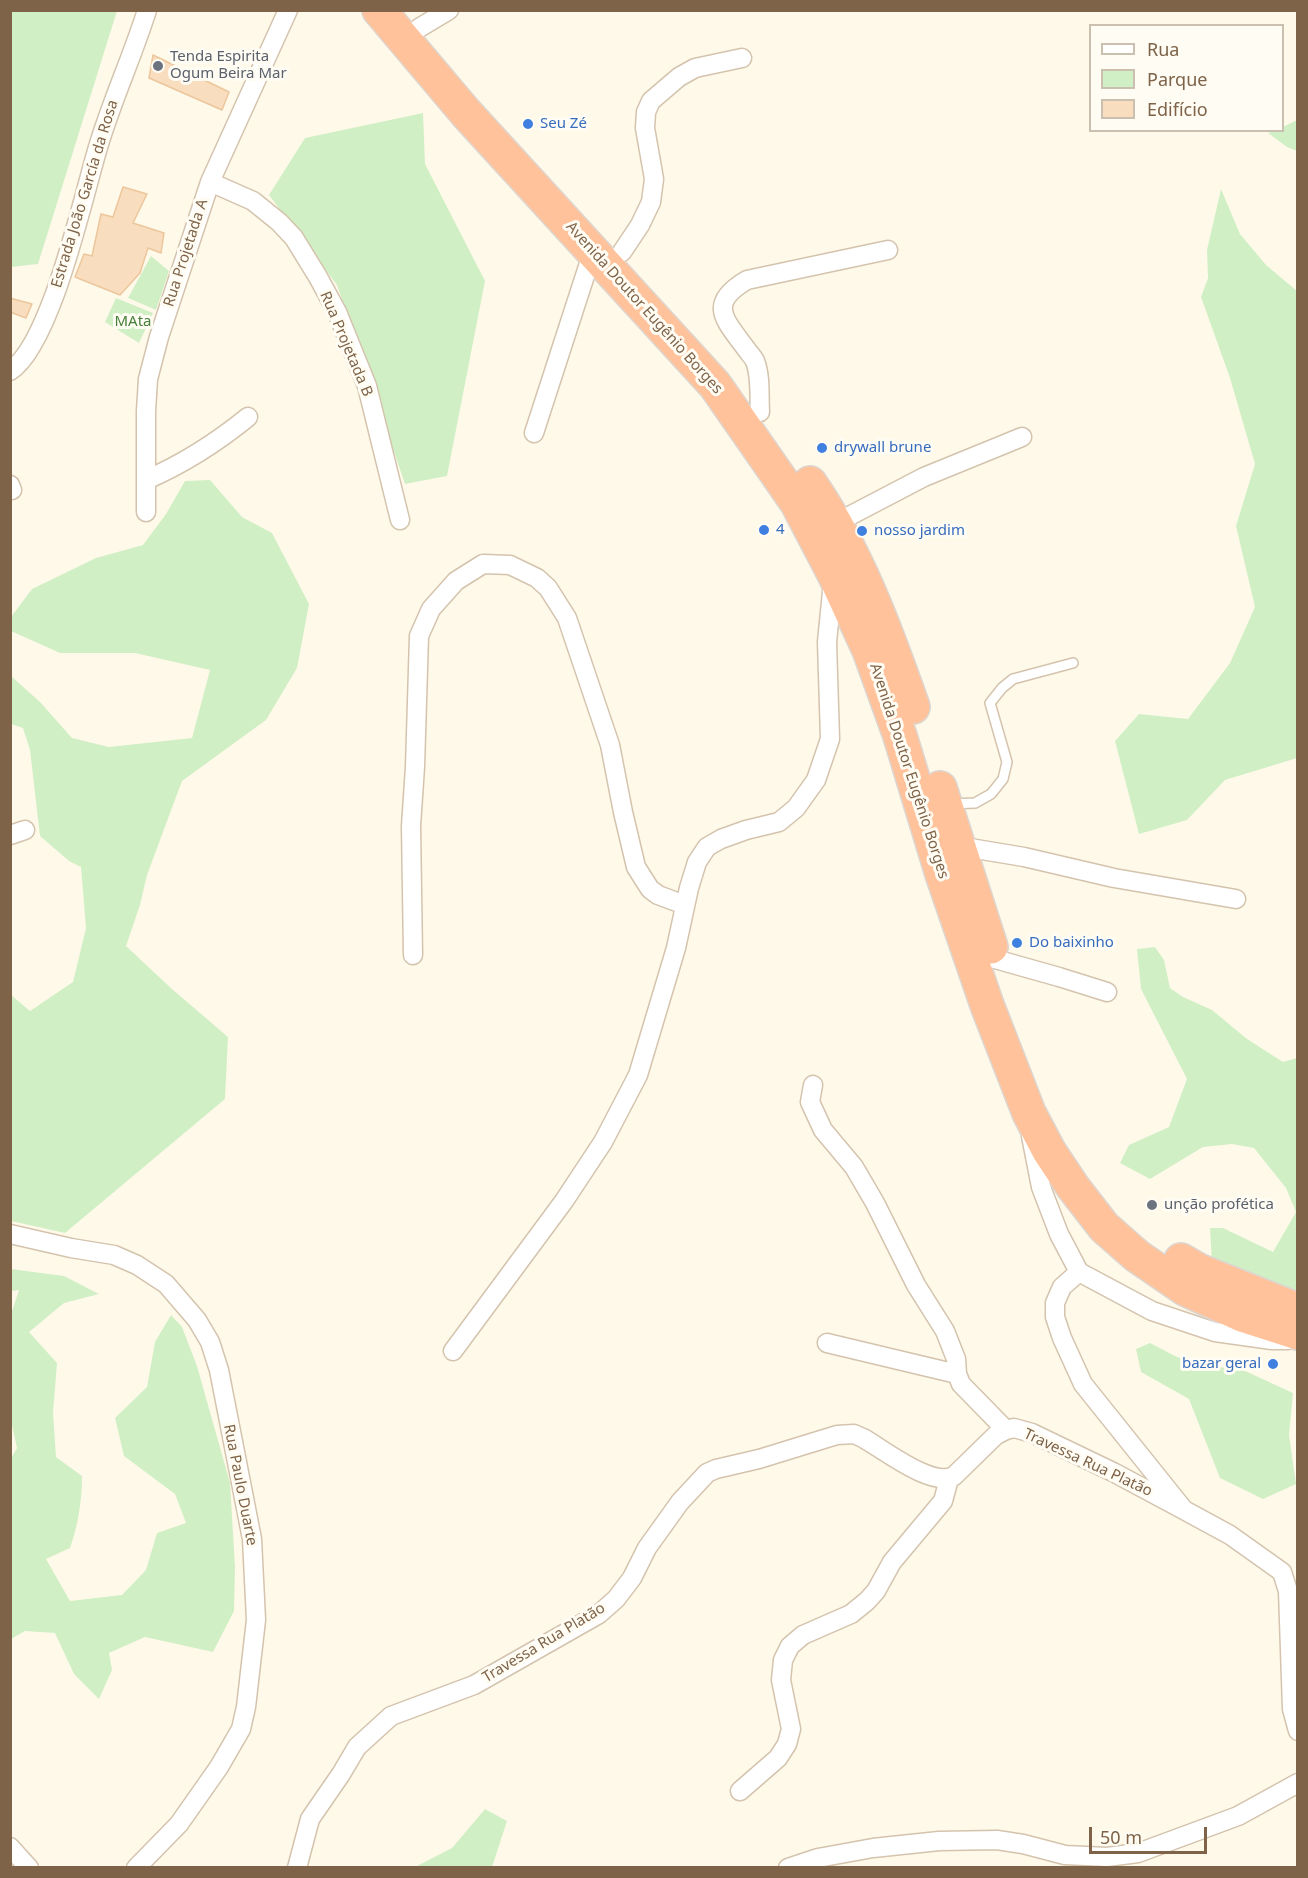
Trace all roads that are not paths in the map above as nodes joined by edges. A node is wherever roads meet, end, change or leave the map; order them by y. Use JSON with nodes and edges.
{"nodes":[{"id":1,"x":147,"y":10,"type":"edge"},
{"id":2,"x":288,"y":10,"type":"edge"},
{"id":3,"x":379,"y":10,"type":"edge"},
{"id":4,"x":449,"y":10,"type":"edge"},
{"id":5,"x":412,"y":19,"type":"edge"},
{"id":6,"x":742,"y":58,"type":"dead end"},
{"id":7,"x":210,"y":182,"type":"junction"},
{"id":8,"x":888,"y":250,"type":"dead end"},
{"id":9,"x":608,"y":252,"type":"junction"},
{"id":10,"x":10,"y":371,"type":"edge"},
{"id":11,"x":760,"y":412,"type":"junction"},
{"id":12,"x":248,"y":417,"type":"dead end"},
{"id":13,"x":534,"y":433,"type":"dead end"},
{"id":14,"x":1023,"y":437,"type":"dead end"},
{"id":15,"x":146,"y":480,"type":"junction"},
{"id":16,"x":146,"y":512,"type":"dead end"},
{"id":17,"x":400,"y":520,"type":"dead end"},
{"id":18,"x":834,"y":524,"type":"junction"},
{"id":19,"x":834,"y":574,"type":"junction"},
{"id":20,"x":1073,"y":663,"type":"dead end"},
{"id":21,"x":945,"y":804,"type":"junction"},
{"id":22,"x":958,"y":846,"type":"junction"},
{"id":23,"x":1236,"y":899,"type":"dead end"},
{"id":24,"x":685,"y":905,"type":"junction"},
{"id":25,"x":413,"y":956,"type":"dead end"},
{"id":26,"x":995,"y":960,"type":"junction"},
{"id":27,"x":1107,"y":992,"type":"dead end"},
{"id":28,"x":813,"y":1085,"type":"dead end"},
{"id":29,"x":1029,"y":1113,"type":"junction"},
{"id":30,"x":10,"y":1234,"type":"edge"},
{"id":31,"x":1079,"y":1272,"type":"junction"},
{"id":32,"x":1298,"y":1310,"type":"edge"},
{"id":33,"x":1298,"y":1333,"type":"edge"},
{"id":34,"x":1298,"y":1339,"type":"edge"},
{"id":35,"x":827,"y":1343,"type":"dead end"},
{"id":36,"x":453,"y":1351,"type":"dead end"},
{"id":37,"x":957,"y":1374,"type":"junction"},
{"id":38,"x":1006,"y":1430,"type":"junction"},
{"id":39,"x":949,"y":1479,"type":"junction"},
{"id":40,"x":1184,"y":1510,"type":"junction"},
{"id":41,"x":1290,"y":1570,"type":"edge"},
{"id":42,"x":1298,"y":1731,"type":"edge"},
{"id":43,"x":1298,"y":1783,"type":"edge"},
{"id":44,"x":740,"y":1791,"type":"dead end"},
{"id":45,"x":10,"y":1847,"type":"edge"},
{"id":46,"x":1065,"y":1861,"type":"edge"},
{"id":47,"x":29,"y":1868,"type":"edge"},
{"id":48,"x":136,"y":1868,"type":"edge"},
{"id":49,"x":297,"y":1868,"type":"edge"},
{"id":50,"x":788,"y":1868,"type":"edge"}],
"edges":[{"from":1,"to":10,"type":"street","name":"Estrada João García da Rosa"},
{"from":2,"to":7,"type":"street","name":"Rua Projetada A"},
{"from":3,"to":9,"type":"highway","name":"Avenida Doutor Eugênio Borges"},
{"from":4,"to":5,"type":"street"},
{"from":5,"to":9,"type":"highway","name":"Avenida Doutor Eugênio Borges"},
{"from":6,"to":9,"type":"street"},
{"from":7,"to":15,"type":"street","name":"Rua Projetada A"},
{"from":7,"to":17,"type":"street","name":"Rua Projetada B"},
{"from":8,"to":11,"type":"street"},
{"from":9,"to":11,"type":"highway","name":"Avenida Doutor Eugênio Borges"},
{"from":9,"to":13,"type":"street"},
{"from":9,"to":19,"type":"highway","name":"Avenida Doutor Eugênio Borges"},
{"from":11,"to":18,"type":"highway","name":"Avenida Doutor Eugênio Borges"},
{"from":12,"to":15,"type":"street"},
{"from":14,"to":18,"type":"street"},
{"from":15,"to":16,"type":"street","name":"Rua Projetada A"},
{"from":18,"to":21,"type":"highway","name":"Avenida Doutor Eugênio Borges"},
{"from":19,"to":24,"type":"street"},
{"from":19,"to":29,"type":"highway","name":"Avenida Doutor Eugênio Borges"},
{"from":20,"to":21,"type":"lane"},
{"from":21,"to":22,"type":"highway","name":"Avenida Doutor Eugênio Borges"},
{"from":22,"to":23,"type":"street"},
{"from":22,"to":26,"type":"highway","name":"Avenida Doutor Eugênio Borges"},
{"from":24,"to":25,"type":"street"},
{"from":24,"to":36,"type":"street"},
{"from":26,"to":27,"type":"street"},
{"from":26,"to":32,"type":"highway","name":"Avenida Doutor Eugênio Borges"},
{"from":28,"to":37,"type":"street"},
{"from":29,"to":31,"type":"street"},
{"from":29,"to":33,"type":"highway","name":"Avenida Doutor Eugênio Borges"},
{"from":30,"to":48,"type":"street","name":"Rua Paulo Duarte"},
{"from":31,"to":34,"type":"street"},
{"from":31,"to":40,"type":"street"},
{"from":35,"to":37,"type":"street"},
{"from":37,"to":38,"type":"street"},
{"from":38,"to":39,"type":"street","name":"Travessa Rua Platão"},
{"from":38,"to":40,"type":"street","name":"Travessa Rua Platão"},
{"from":39,"to":44,"type":"street"},
{"from":39,"to":49,"type":"street","name":"Travessa Rua Platão"},
{"from":40,"to":41,"type":"street","name":"Travessa Rua Platão"},
{"from":41,"to":42,"type":"street"},
{"from":43,"to":46,"type":"street"},
{"from":45,"to":47,"type":"street"},
{"from":46,"to":50,"type":"street"}]}
